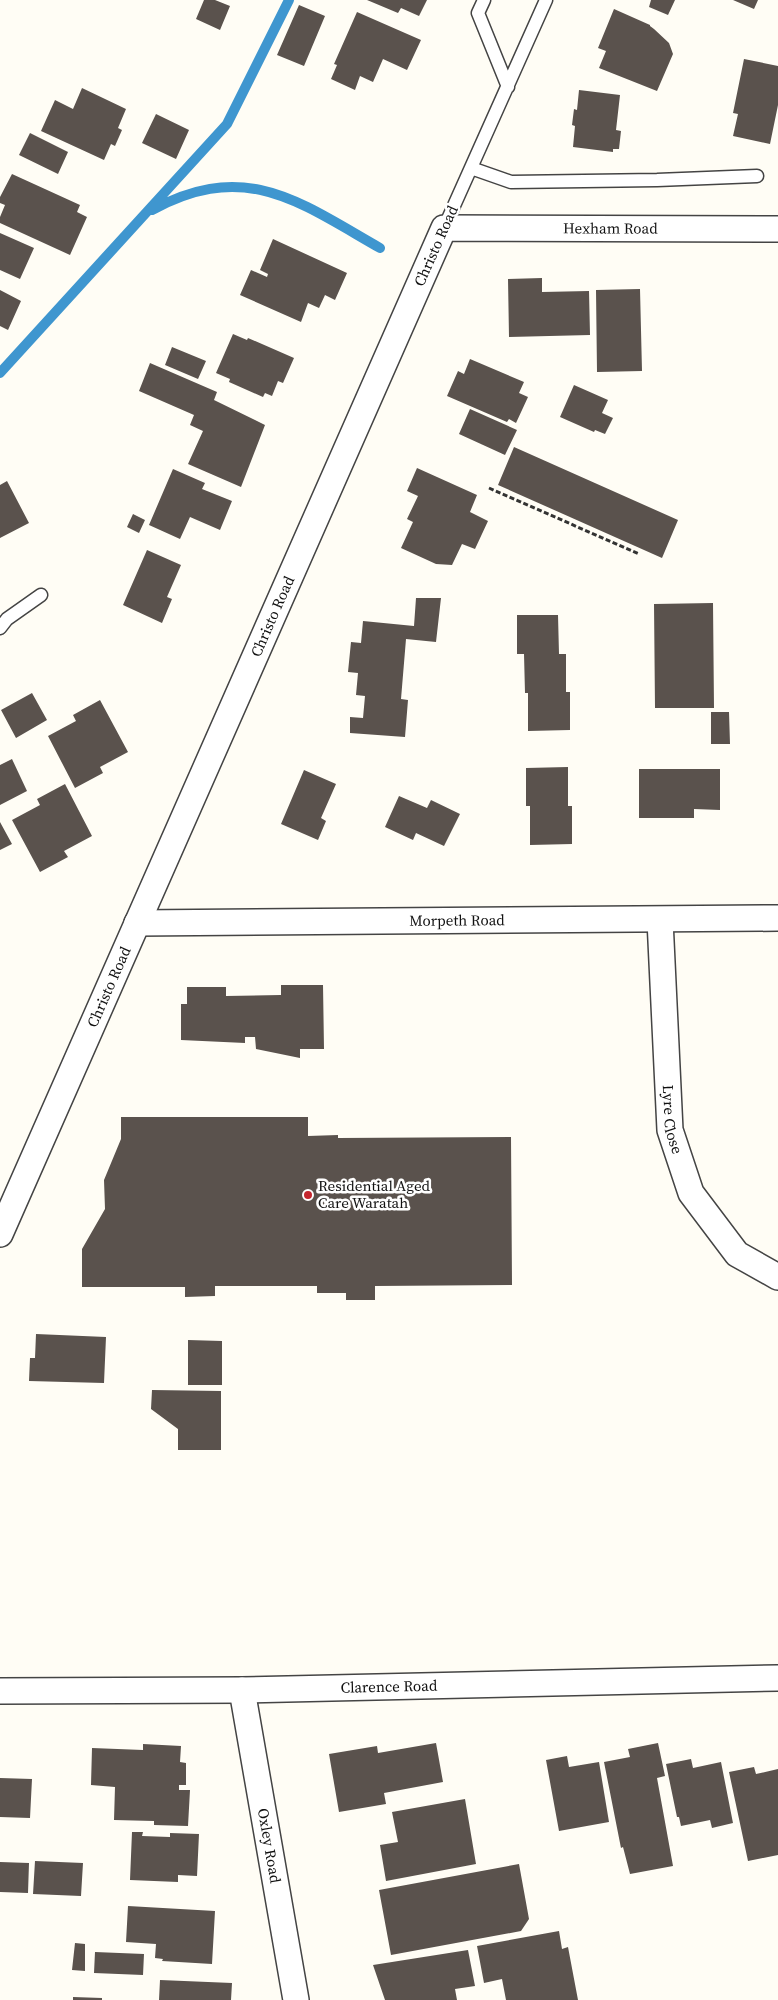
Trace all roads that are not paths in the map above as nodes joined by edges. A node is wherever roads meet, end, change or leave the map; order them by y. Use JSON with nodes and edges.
{"nodes":[{"id":1,"x":484,"y":0,"type":"edge"},
{"id":2,"x":546,"y":0,"type":"edge"},
{"id":3,"x":508,"y":87,"type":"junction"},
{"id":4,"x":471,"y":168,"type":"junction"},
{"id":5,"x":757,"y":176,"type":"dead end"},
{"id":6,"x":444,"y":228,"type":"junction"},
{"id":7,"x":778,"y":230,"type":"edge"},
{"id":8,"x":41,"y":595,"type":"dead end"},
{"id":9,"x":0,"y":628,"type":"edge"},
{"id":10,"x":778,"y":918,"type":"edge"},
{"id":11,"x":660,"y":920,"type":"junction"},
{"id":12,"x":137,"y":923,"type":"junction"},
{"id":13,"x":0,"y":1234,"type":"edge"},
{"id":14,"x":778,"y":1277,"type":"edge"},
{"id":15,"x":778,"y":1678,"type":"edge"},
{"id":16,"x":242,"y":1690,"type":"junction"},
{"id":17,"x":0,"y":1691,"type":"edge"},
{"id":18,"x":296,"y":2000,"type":"edge"}],
"edges":[{"from":1,"to":3,"type":"lane"},
{"from":2,"to":3,"type":"lane","name":"Christo Road"},
{"from":3,"to":4,"type":"lane","name":"Christo Road"},
{"from":4,"to":5,"type":"lane"},
{"from":4,"to":6,"type":"lane","name":"Christo Road"},
{"from":6,"to":7,"type":"street","name":"Hexham Road"},
{"from":6,"to":12,"type":"street","name":"Christo Road"},
{"from":8,"to":9,"type":"lane"},
{"from":10,"to":11,"type":"street","name":"Morpeth Road"},
{"from":11,"to":12,"type":"street","name":"Morpeth Road"},
{"from":11,"to":14,"type":"street","name":"Lyre Close"},
{"from":12,"to":13,"type":"street","name":"Christo Road"},
{"from":15,"to":16,"type":"street","name":"Clarence Road"},
{"from":16,"to":17,"type":"street","name":"Clarence Road"},
{"from":16,"to":18,"type":"street","name":"Oxley Road"}]}
